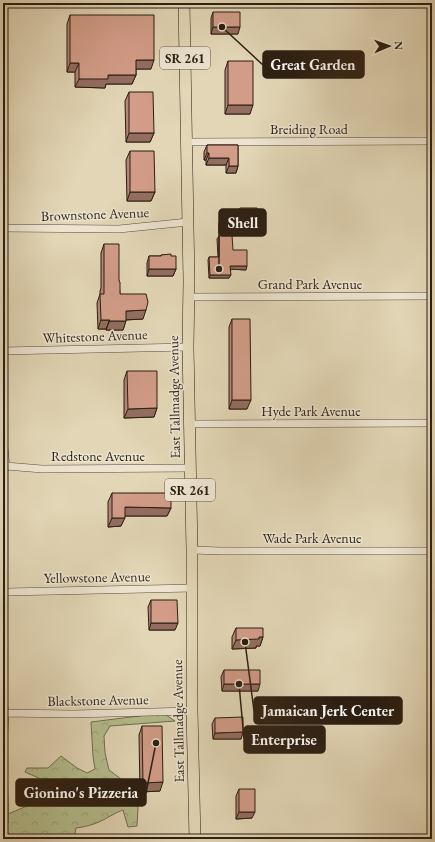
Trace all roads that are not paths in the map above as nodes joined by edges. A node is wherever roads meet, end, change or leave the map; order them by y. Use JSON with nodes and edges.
{"nodes":[{"id":1,"x":184,"y":3,"type":"edge"},
{"id":2,"x":432,"y":141,"type":"edge"},
{"id":3,"x":187,"y":142,"type":"junction"},
{"id":4,"x":3,"y":207,"type":"edge"},
{"id":5,"x":188,"y":222,"type":"junction"},
{"id":6,"x":3,"y":228,"type":"edge"},
{"id":7,"x":432,"y":296,"type":"edge"},
{"id":8,"x":188,"y":297,"type":"junction"},
{"id":9,"x":188,"y":347,"type":"junction"},
{"id":10,"x":3,"y":351,"type":"edge"},
{"id":11,"x":432,"y":423,"type":"edge"},
{"id":12,"x":190,"y":424,"type":"junction"},
{"id":13,"x":3,"y":439,"type":"edge"},
{"id":14,"x":190,"y":468,"type":"junction"},
{"id":15,"x":4,"y":469,"type":"edge"},
{"id":16,"x":192,"y":550,"type":"junction"},
{"id":17,"x":432,"y":551,"type":"edge"},
{"id":18,"x":192,"y":588,"type":"junction"},
{"id":19,"x":3,"y":595,"type":"edge"},
{"id":20,"x":3,"y":698,"type":"edge"},
{"id":21,"x":192,"y":711,"type":"junction"},
{"id":22,"x":4,"y":713,"type":"edge"},
{"id":23,"x":5,"y":821,"type":"dead end"},
{"id":24,"x":195,"y":839,"type":"edge"}],
"edges":[{"from":1,"to":3,"type":"main road","name":"East Tallmadge Avenue","number":"SR 261"},
{"from":2,"to":3,"type":"street","name":"Breiding Road"},
{"from":3,"to":5,"type":"main road","name":"East Tallmadge Avenue","number":"SR 261"},
{"from":4,"to":6,"type":"street"},
{"from":5,"to":6,"type":"street","name":"Brownstone Avenue"},
{"from":5,"to":8,"type":"main road","name":"East Tallmadge Avenue","number":"SR 261"},
{"from":7,"to":8,"type":"street","name":"Grand Park Avenue"},
{"from":8,"to":9,"type":"main road","name":"East Tallmadge Avenue","number":"SR 261"},
{"from":9,"to":10,"type":"street","name":"Whitestone Avenue"},
{"from":9,"to":12,"type":"main road","name":"East Tallmadge Avenue","number":"SR 261"},
{"from":11,"to":12,"type":"street","name":"Hyde Park Avenue"},
{"from":12,"to":14,"type":"main road","name":"East Tallmadge Avenue","number":"SR 261"},
{"from":13,"to":15,"type":"street"},
{"from":14,"to":15,"type":"street","name":"Redstone Avenue"},
{"from":14,"to":16,"type":"main road","name":"East Tallmadge Avenue","number":"SR 261"},
{"from":16,"to":17,"type":"street","name":"Wade Park Avenue"},
{"from":16,"to":18,"type":"main road","name":"East Tallmadge Avenue","number":"SR 261"},
{"from":18,"to":19,"type":"street","name":"Yellowstone Avenue"},
{"from":18,"to":21,"type":"main road","name":"East Tallmadge Avenue","number":"SR 261"},
{"from":20,"to":22,"type":"street"},
{"from":21,"to":22,"type":"street","name":"Blackstone Avenue"},
{"from":21,"to":24,"type":"main road","name":"East Tallmadge Avenue","number":"SR 261"},
{"from":22,"to":23,"type":"street"}]}
